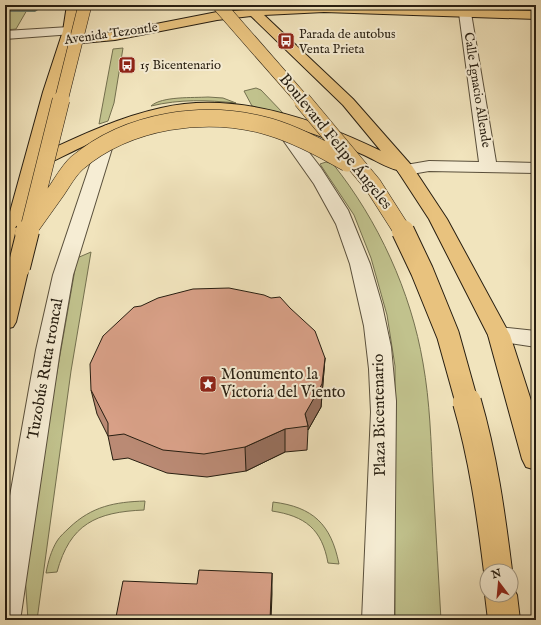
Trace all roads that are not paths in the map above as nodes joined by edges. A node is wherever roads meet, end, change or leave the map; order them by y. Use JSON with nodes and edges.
{"nodes":[{"id":1,"x":73,"y":5,"type":"edge"},
{"id":2,"x":84,"y":5,"type":"edge"},
{"id":3,"x":478,"y":5,"type":"edge"},
{"id":4,"x":536,"y":6,"type":"edge"},
{"id":5,"x":249,"y":7,"type":"edge"},
{"id":6,"x":216,"y":10,"type":"edge"},
{"id":7,"x":324,"y":10,"type":"junction"},
{"id":8,"x":465,"y":13,"type":"junction"},
{"id":9,"x":536,"y":15,"type":"edge"},
{"id":10,"x":284,"y":28,"type":"junction"},
{"id":11,"x":5,"y":35,"type":"edge"},
{"id":12,"x":68,"y":36,"type":"junction"},
{"id":13,"x":5,"y":44,"type":"edge"},
{"id":14,"x":274,"y":117,"type":"junction"},
{"id":15,"x":110,"y":129,"type":"junction"},
{"id":16,"x":31,"y":165,"type":"junction"},
{"id":17,"x":488,"y":167,"type":"junction"},
{"id":18,"x":536,"y":168,"type":"edge"},
{"id":19,"x":406,"y":170,"type":"junction"},
{"id":20,"x":365,"y":175,"type":"junction"},
{"id":21,"x":26,"y":233,"type":"junction"},
{"id":22,"x":5,"y":268,"type":"edge"},
{"id":23,"x":5,"y":322,"type":"edge"},
{"id":24,"x":499,"y":336,"type":"junction"},
{"id":25,"x":536,"y":339,"type":"edge"},
{"id":26,"x":536,"y":458,"type":"edge"},
{"id":27,"x":497,"y":563,"type":"edge"},
{"id":28,"x":502,"y":603,"type":"edge"},
{"id":29,"x":5,"y":614,"type":"edge"},
{"id":30,"x":378,"y":620,"type":"edge"},
{"id":31,"x":504,"y":620,"type":"edge"}],
"edges":[{"from":1,"to":12,"type":"main road"},
{"from":2,"to":21,"type":"main road","bridge":true},
{"from":3,"to":4,"type":"main road"},
{"from":5,"to":6,"type":"main road","name":"Avenida Tezontle"},
{"from":5,"to":7,"type":"main road","name":"Avenida Tezontle"},
{"from":5,"to":10,"type":"main road","name":"Boulevard Felipe Ángeles"},
{"from":6,"to":12,"type":"main road","name":"Avenida Tezontle"},
{"from":6,"to":20,"type":"main road","name":"Boulevard Felipe Ángeles","bridge":true},
{"from":7,"to":8,"type":"main road"},
{"from":7,"to":10,"type":"main road"},
{"from":8,"to":9,"type":"main road"},
{"from":8,"to":17,"type":"street","name":"Calle Ignacio Allende"},
{"from":10,"to":19,"type":"main road","name":"Boulevard Felipe Ángeles"},
{"from":11,"to":12,"type":"street","name":"Avenida Tezontle"},
{"from":12,"to":13,"type":"street","name":"Avenida Tezontle"},
{"from":12,"to":16,"type":"main road"},
{"from":14,"to":15,"type":"main road"},
{"from":14,"to":19,"type":"main road"},
{"from":14,"to":30,"type":"street","name":"Plaza Bicentenario"},
{"from":15,"to":16,"type":"main road"},
{"from":15,"to":29,"type":"street","name":"Tuzobús Ruta troncal"},
{"from":16,"to":22,"type":"main road"},
{"from":17,"to":18,"type":"street"},
{"from":17,"to":19,"type":"street"},
{"from":19,"to":24,"type":"main road","name":"Boulevard Felipe Ángeles"},
{"from":20,"to":21,"type":"main road","bridge":true},
{"from":20,"to":27,"type":"main road","name":"Boulevard Felipe Ángeles","bridge":true},
{"from":21,"to":23,"type":"main road","bridge":true},
{"from":24,"to":25,"type":"street"},
{"from":24,"to":26,"type":"main road","name":"Boulevard Felipe Ángeles"},
{"from":28,"to":31,"type":"main road"}]}
